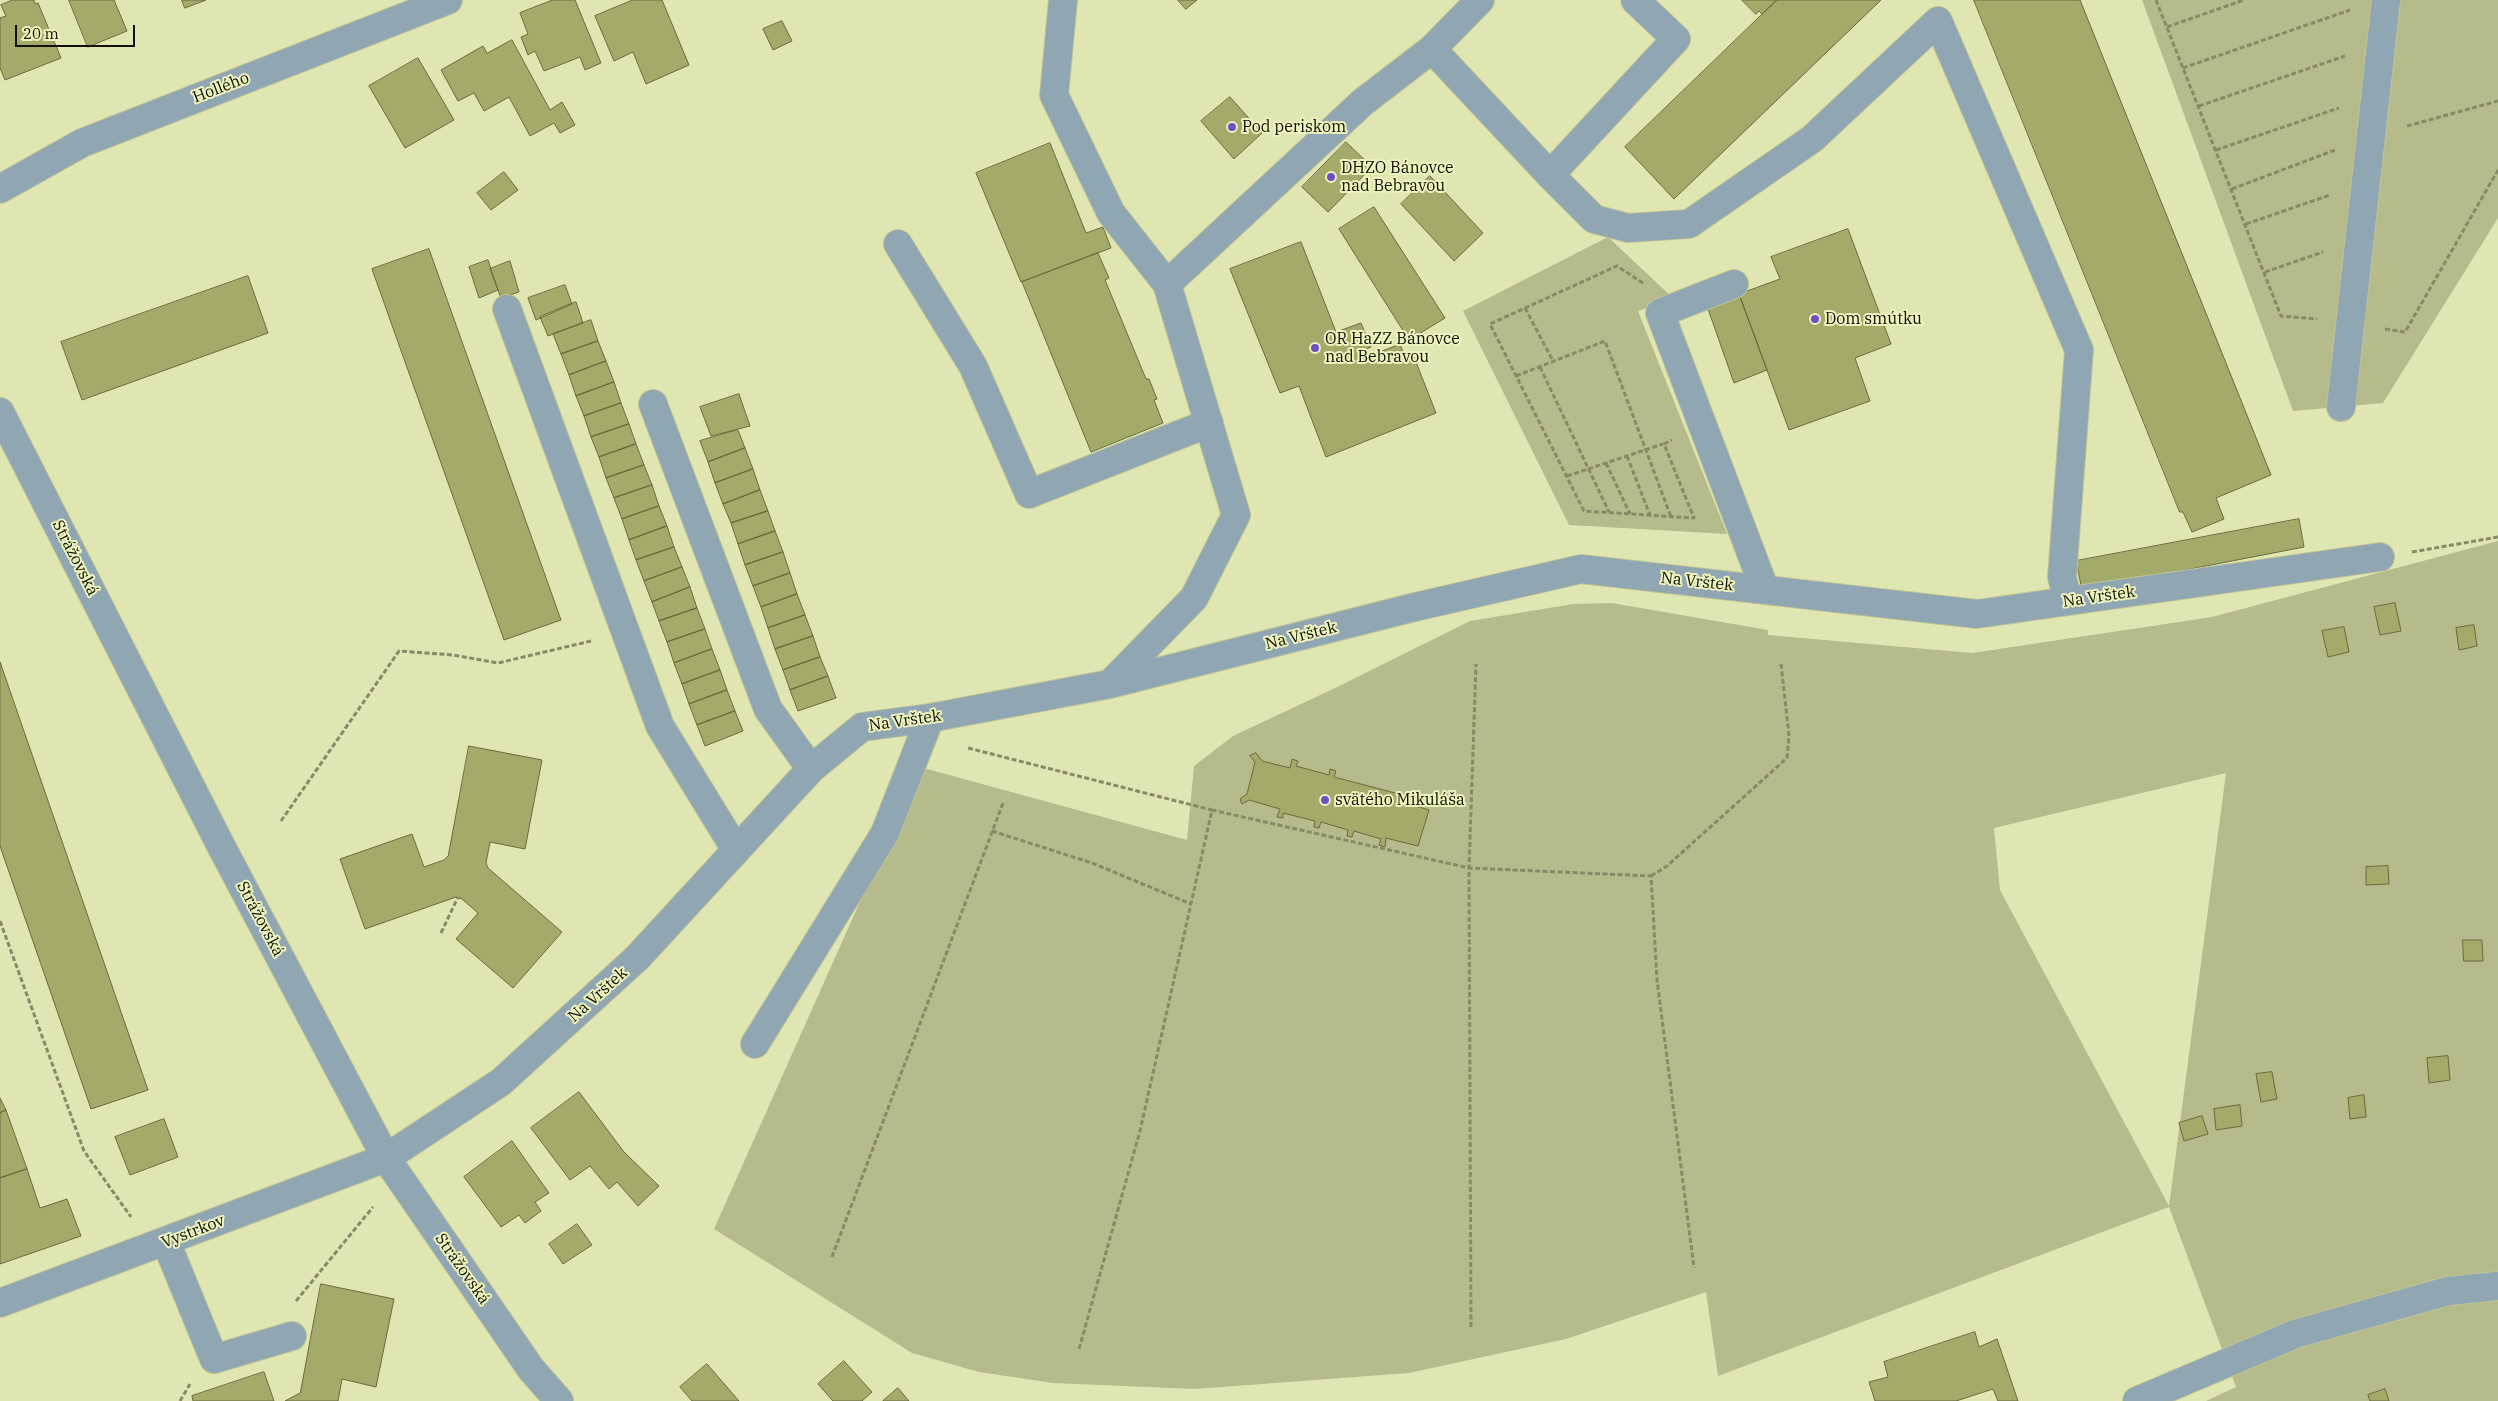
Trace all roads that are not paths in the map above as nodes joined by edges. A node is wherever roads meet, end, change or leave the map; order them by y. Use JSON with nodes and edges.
{"nodes":[{"id":1,"x":448,"y":0,"type":"edge"},
{"id":2,"x":1063,"y":0,"type":"edge"},
{"id":3,"x":1480,"y":0,"type":"edge"},
{"id":4,"x":1635,"y":0,"type":"edge"},
{"id":5,"x":2386,"y":0,"type":"edge"},
{"id":6,"x":1432,"y":49,"type":"junction"},
{"id":7,"x":1550,"y":175,"type":"junction"},
{"id":8,"x":0,"y":189,"type":"edge"},
{"id":9,"x":898,"y":244,"type":"dead end"},
{"id":10,"x":1167,"y":284,"type":"junction"},
{"id":11,"x":1734,"y":284,"type":"dead end"},
{"id":12,"x":507,"y":309,"type":"dead end"},
{"id":13,"x":653,"y":404,"type":"dead end"},
{"id":14,"x":2341,"y":406,"type":"dead end"},
{"id":15,"x":0,"y":412,"type":"edge"},
{"id":16,"x":1209,"y":423,"type":"junction"},
{"id":17,"x":2380,"y":557,"type":"road end"},
{"id":18,"x":1765,"y":590,"type":"junction"},
{"id":19,"x":2068,"y":601,"type":"junction"},
{"id":20,"x":1110,"y":684,"type":"junction"},
{"id":21,"x":930,"y":718,"type":"junction"},
{"id":22,"x":811,"y":769,"type":"junction"},
{"id":23,"x":736,"y":850,"type":"junction"},
{"id":24,"x":755,"y":1044,"type":"dead end"},
{"id":25,"x":386,"y":1158,"type":"junction"},
{"id":26,"x":166,"y":1242,"type":"junction"},
{"id":27,"x":2498,"y":1286,"type":"edge"},
{"id":28,"x":0,"y":1303,"type":"edge"},
{"id":29,"x":292,"y":1336,"type":"dead end"},
{"id":30,"x":559,"y":1401,"type":"edge"},
{"id":31,"x":2137,"y":1401,"type":"edge"}],
"edges":[{"from":1,"to":8,"type":"street","name":"Hollého"},
{"from":2,"to":10,"type":"street"},
{"from":3,"to":6,"type":"street"},
{"from":4,"to":7,"type":"street"},
{"from":5,"to":14,"type":"street"},
{"from":6,"to":7,"type":"street"},
{"from":6,"to":10,"type":"street"},
{"from":7,"to":19,"type":"street"},
{"from":9,"to":16,"type":"street"},
{"from":10,"to":16,"type":"street"},
{"from":11,"to":18,"type":"street"},
{"from":12,"to":23,"type":"street"},
{"from":13,"to":22,"type":"street"},
{"from":15,"to":25,"type":"street","name":"Strážovská"},
{"from":16,"to":20,"type":"street"},
{"from":17,"to":19,"type":"street","name":"Na Vrštek"},
{"from":18,"to":19,"type":"street","name":"Na Vrštek"},
{"from":18,"to":20,"type":"street","name":"Na Vrštek"},
{"from":20,"to":21,"type":"street","name":"Na Vrštek"},
{"from":21,"to":22,"type":"street","name":"Na Vrštek"},
{"from":21,"to":24,"type":"street"},
{"from":22,"to":23,"type":"street","name":"Na Vrštek"},
{"from":23,"to":25,"type":"street","name":"Na Vrštek"},
{"from":25,"to":26,"type":"street","name":"Vystrkov"},
{"from":25,"to":30,"type":"street","name":"Strážovská"},
{"from":26,"to":28,"type":"street","name":"Vystrkov"},
{"from":26,"to":29,"type":"street"},
{"from":27,"to":31,"type":"street"}]}
